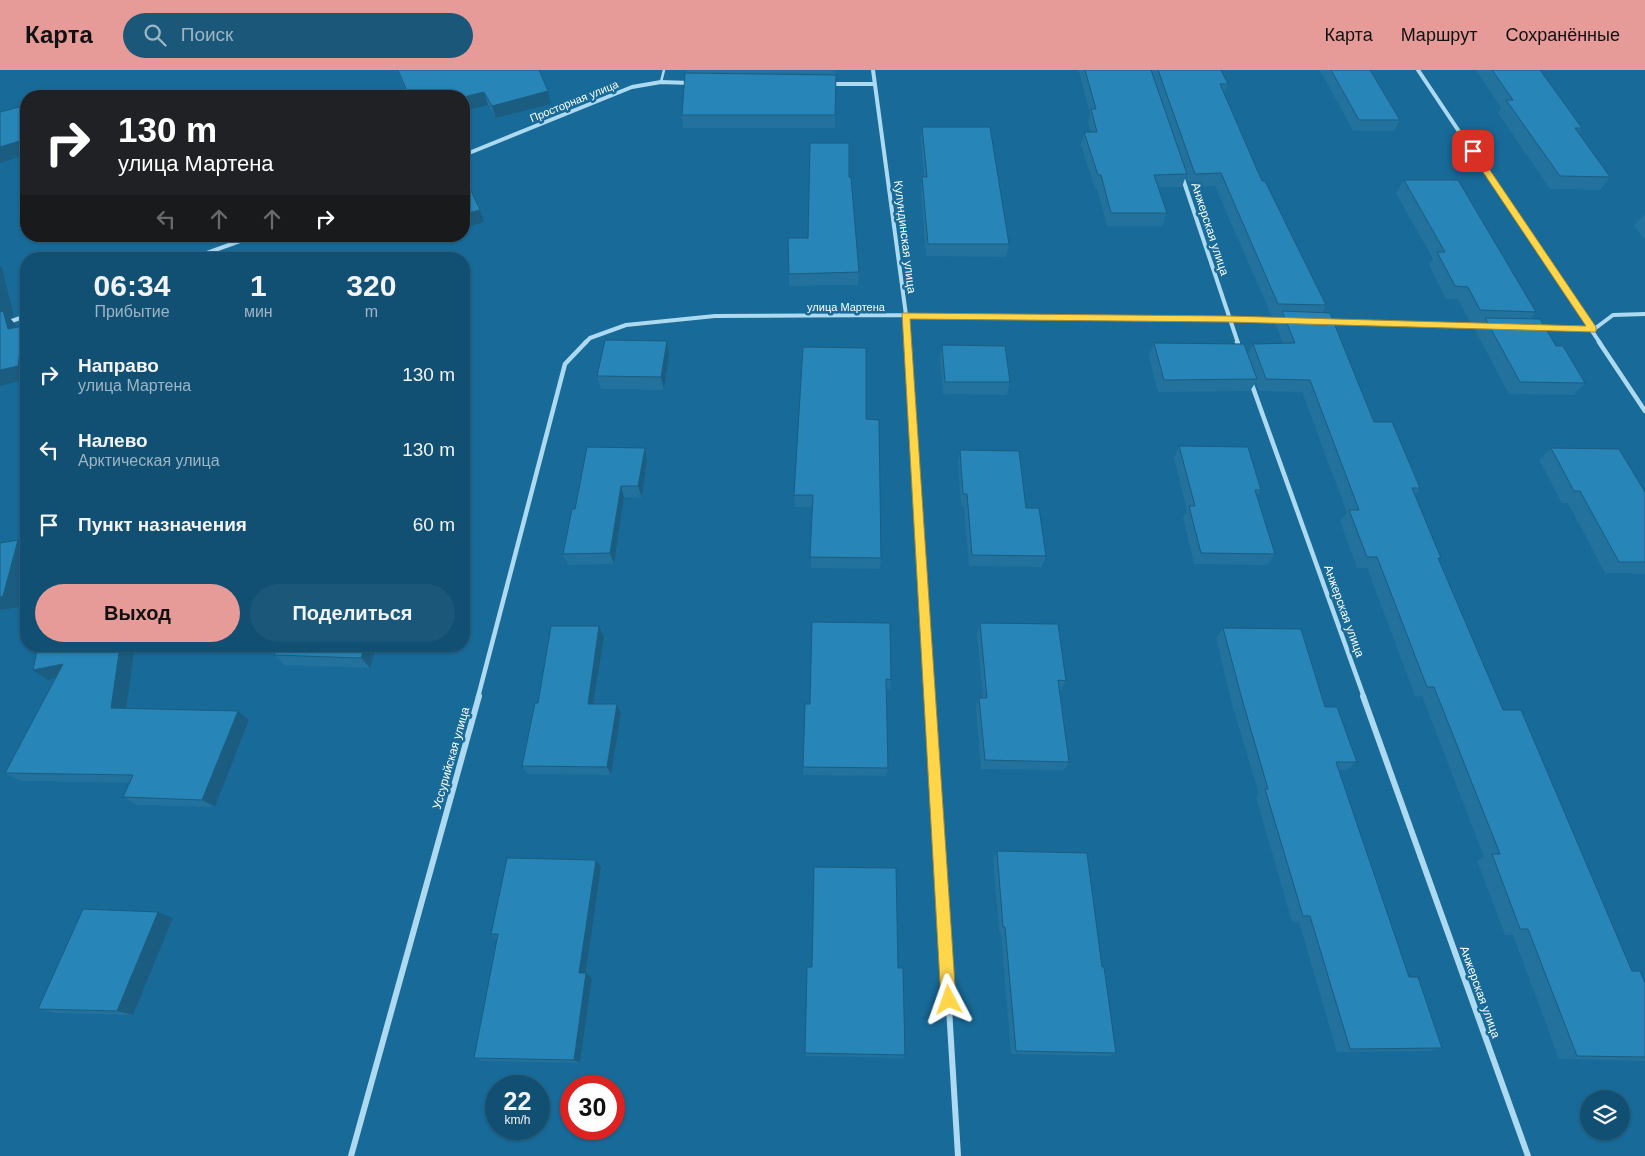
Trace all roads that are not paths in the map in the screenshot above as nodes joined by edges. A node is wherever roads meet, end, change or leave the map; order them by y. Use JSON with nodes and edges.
{"nodes":[{"id":1,"x":664,"y":70,"type":"edge"},
{"id":2,"x":873,"y":70,"type":"edge"},
{"id":3,"x":1418,"y":70,"type":"edge"},
{"id":4,"x":661,"y":82,"type":"junction"},
{"id":5,"x":700,"y":83,"type":"edge"},
{"id":6,"x":826,"y":84,"type":"edge"},
{"id":7,"x":875,"y":84,"type":"junction"},
{"id":8,"x":470,"y":153,"type":"edge"},
{"id":9,"x":1180,"y":171,"type":"edge"},
{"id":10,"x":237,"y":242,"type":"edge"},
{"id":11,"x":209,"y":252,"type":"edge"},
{"id":12,"x":1645,"y":314,"type":"edge"},
{"id":13,"x":906,"y":316,"type":"junction"},
{"id":14,"x":20,"y":318,"type":"edge"},
{"id":15,"x":1229,"y":319,"type":"junction"},
{"id":16,"x":1288,"y":321,"type":"edge"},
{"id":17,"x":1318,"y":322,"type":"edge"},
{"id":18,"x":0,"y":325,"type":"edge"},
{"id":19,"x":1494,"y":327,"type":"edge"},
{"id":20,"x":1534,"y":328,"type":"edge"},
{"id":21,"x":1593,"y":330,"type":"junction"},
{"id":22,"x":1242,"y":357,"type":"edge"},
{"id":23,"x":566,"y":364,"type":"joint"},
{"id":24,"x":1249,"y":375,"type":"edge"},
{"id":25,"x":1645,"y":411,"type":"edge"},
{"id":26,"x":351,"y":1156,"type":"edge"},
{"id":27,"x":958,"y":1156,"type":"edge"},
{"id":28,"x":1528,"y":1156,"type":"edge"}],
"edges":[{"from":1,"to":4,"type":"lane"},
{"from":2,"to":7,"type":"street","name":"Кулундинская улица"},
{"from":3,"to":21,"type":"street"},
{"from":4,"to":5,"type":"street","name":"Просторная улица"},
{"from":4,"to":8,"type":"street","name":"Просторная улица"},
{"from":6,"to":7,"type":"street"},
{"from":7,"to":13,"type":"street","name":"Кулундинская улица"},
{"from":9,"to":15,"type":"street","name":"Анжерская улица"},
{"from":10,"to":11,"type":"street"},
{"from":12,"to":21,"type":"street"},
{"from":13,"to":15,"type":"street","name":"улица Мартена"},
{"from":13,"to":23,"type":"street","name":"улица Мартена"},
{"from":13,"to":27,"type":"street","name":"Кулундинская улица"},
{"from":14,"to":18,"type":"street"},
{"from":15,"to":16,"type":"street","name":"улица Мартена"},
{"from":15,"to":22,"type":"street","name":"Анжерская улица"},
{"from":17,"to":19,"type":"street"},
{"from":20,"to":21,"type":"street"},
{"from":21,"to":25,"type":"street"},
{"from":23,"to":26,"type":"street","name":"Уссурийская улица"},
{"from":24,"to":28,"type":"street","name":"Анжерская улица"}]}
